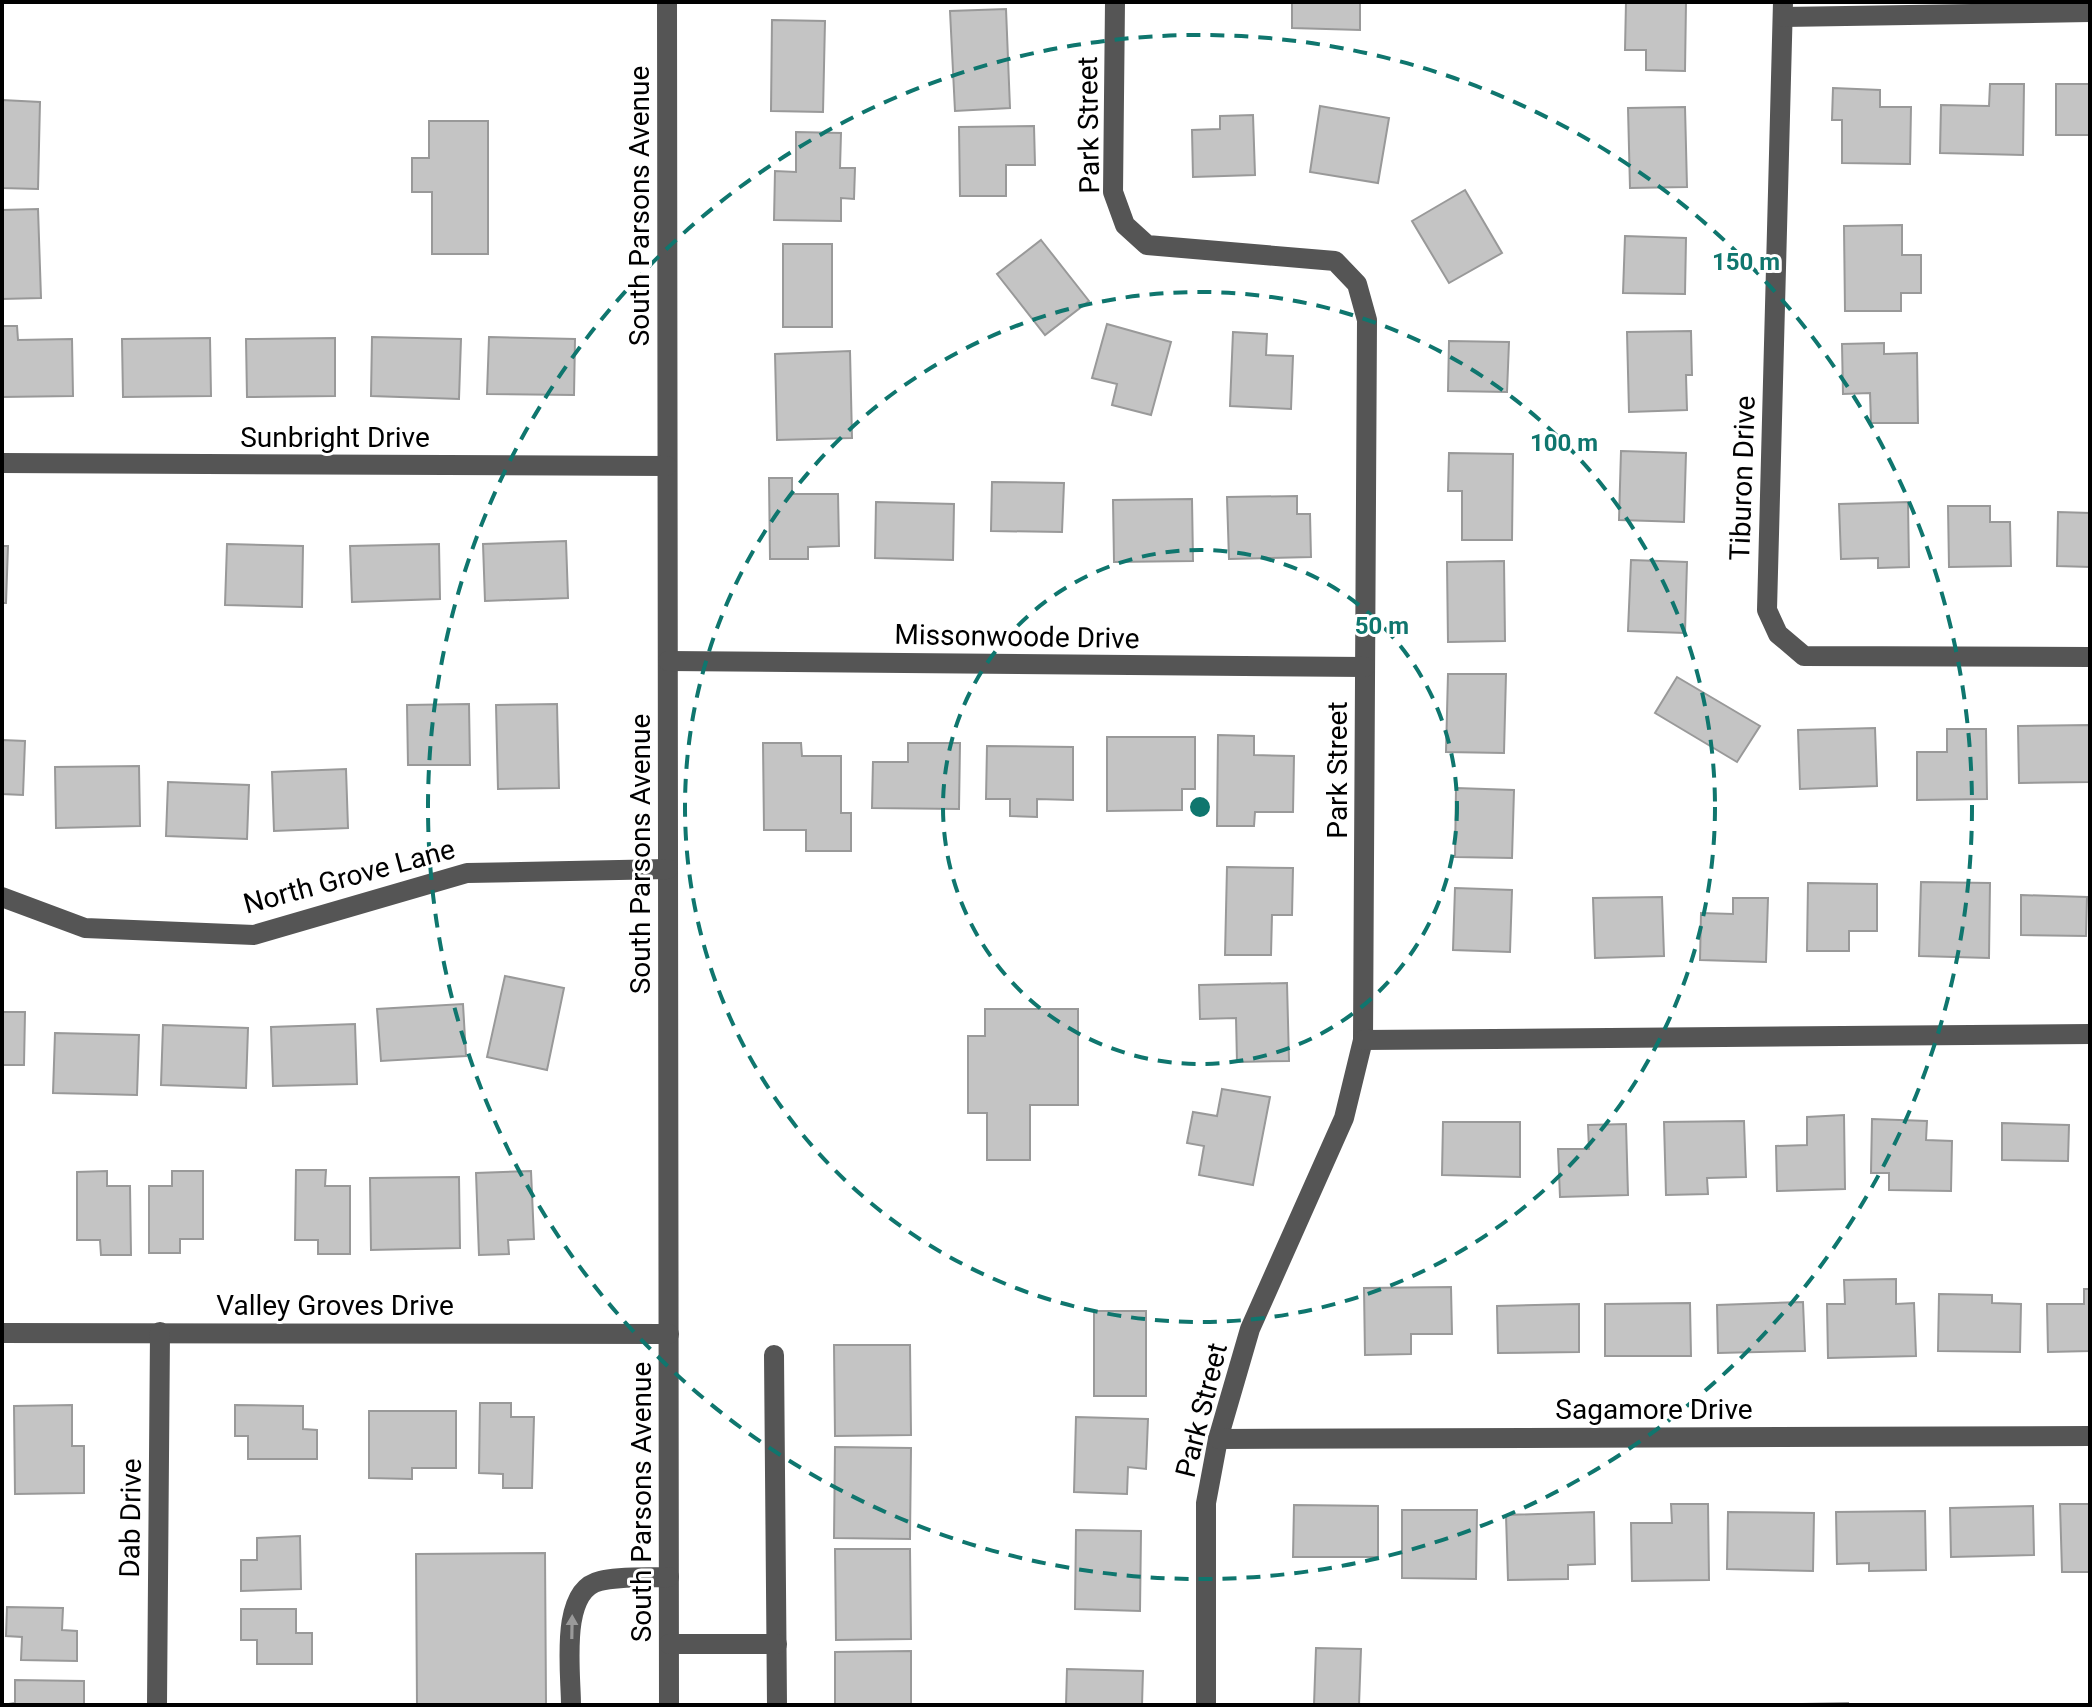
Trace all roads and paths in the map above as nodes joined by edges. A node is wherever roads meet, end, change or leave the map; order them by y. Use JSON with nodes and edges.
{"nodes":[{"id":1,"x":667,"y":2,"type":"edge"},
{"id":2,"x":1115,"y":2,"type":"edge"},
{"id":3,"x":1783,"y":10,"type":"edge"},
{"id":4,"x":2090,"y":12,"type":"edge"},
{"id":5,"x":2,"y":463,"type":"edge"},
{"id":6,"x":667,"y":466,"type":"junction"},
{"id":7,"x":2090,"y":657,"type":"edge"},
{"id":8,"x":668,"y":661,"type":"junction"},
{"id":9,"x":1365,"y":667,"type":"junction"},
{"id":10,"x":668,"y":869,"type":"junction"},
{"id":11,"x":2,"y":897,"type":"edge"},
{"id":12,"x":2090,"y":1034,"type":"edge"},
{"id":13,"x":1363,"y":1040,"type":"junction"},
{"id":14,"x":160,"y":1332,"type":"junction"},
{"id":15,"x":2,"y":1333,"type":"edge"},
{"id":16,"x":669,"y":1334,"type":"junction"},
{"id":17,"x":774,"y":1355,"type":"dead end"},
{"id":18,"x":2090,"y":1436,"type":"edge"},
{"id":19,"x":1218,"y":1439,"type":"junction"},
{"id":20,"x":669,"y":1577,"type":"junction"},
{"id":21,"x":669,"y":1644,"type":"junction"},
{"id":22,"x":777,"y":1644,"type":"junction"},
{"id":23,"x":157,"y":1705,"type":"edge"},
{"id":24,"x":571,"y":1705,"type":"edge"},
{"id":25,"x":669,"y":1705,"type":"edge"},
{"id":26,"x":777,"y":1705,"type":"edge"},
{"id":27,"x":1206,"y":1705,"type":"edge"}],
"edges":[{"from":1,"to":6,"type":"street","name":"South Parsons Avenue"},
{"from":2,"to":9,"type":"street","name":"Park Street"},
{"from":3,"to":4,"type":"street"},
{"from":3,"to":7,"type":"street","name":"Tiburon Drive"},
{"from":5,"to":6,"type":"street","name":"Sunbright Drive"},
{"from":6,"to":8,"type":"street","name":"South Parsons Avenue"},
{"from":8,"to":9,"type":"street","name":"Missonwoode Drive"},
{"from":8,"to":10,"type":"street","name":"South Parsons Avenue"},
{"from":9,"to":13,"type":"street","name":"Park Street"},
{"from":10,"to":11,"type":"street","name":"North Grove Lane"},
{"from":10,"to":16,"type":"street","name":"South Parsons Avenue"},
{"from":12,"to":13,"type":"street"},
{"from":13,"to":19,"type":"street","name":"Park Street"},
{"from":14,"to":15,"type":"street","name":"Valley Groves Drive"},
{"from":14,"to":16,"type":"street","name":"Valley Groves Drive"},
{"from":14,"to":23,"type":"street","name":"Dab Drive"},
{"from":16,"to":20,"type":"street","name":"South Parsons Avenue"},
{"from":17,"to":22,"type":"street"},
{"from":18,"to":19,"type":"street","name":"Sagamore Drive"},
{"from":19,"to":27,"type":"street","name":"Park Street"},
{"from":20,"to":21,"type":"street","name":"South Parsons Avenue"},
{"from":24,"to":20,"type":"street","one_way":true},
{"from":21,"to":22,"type":"street"},
{"from":21,"to":25,"type":"street","name":"South Parsons Avenue"},
{"from":22,"to":26,"type":"street"}]}
